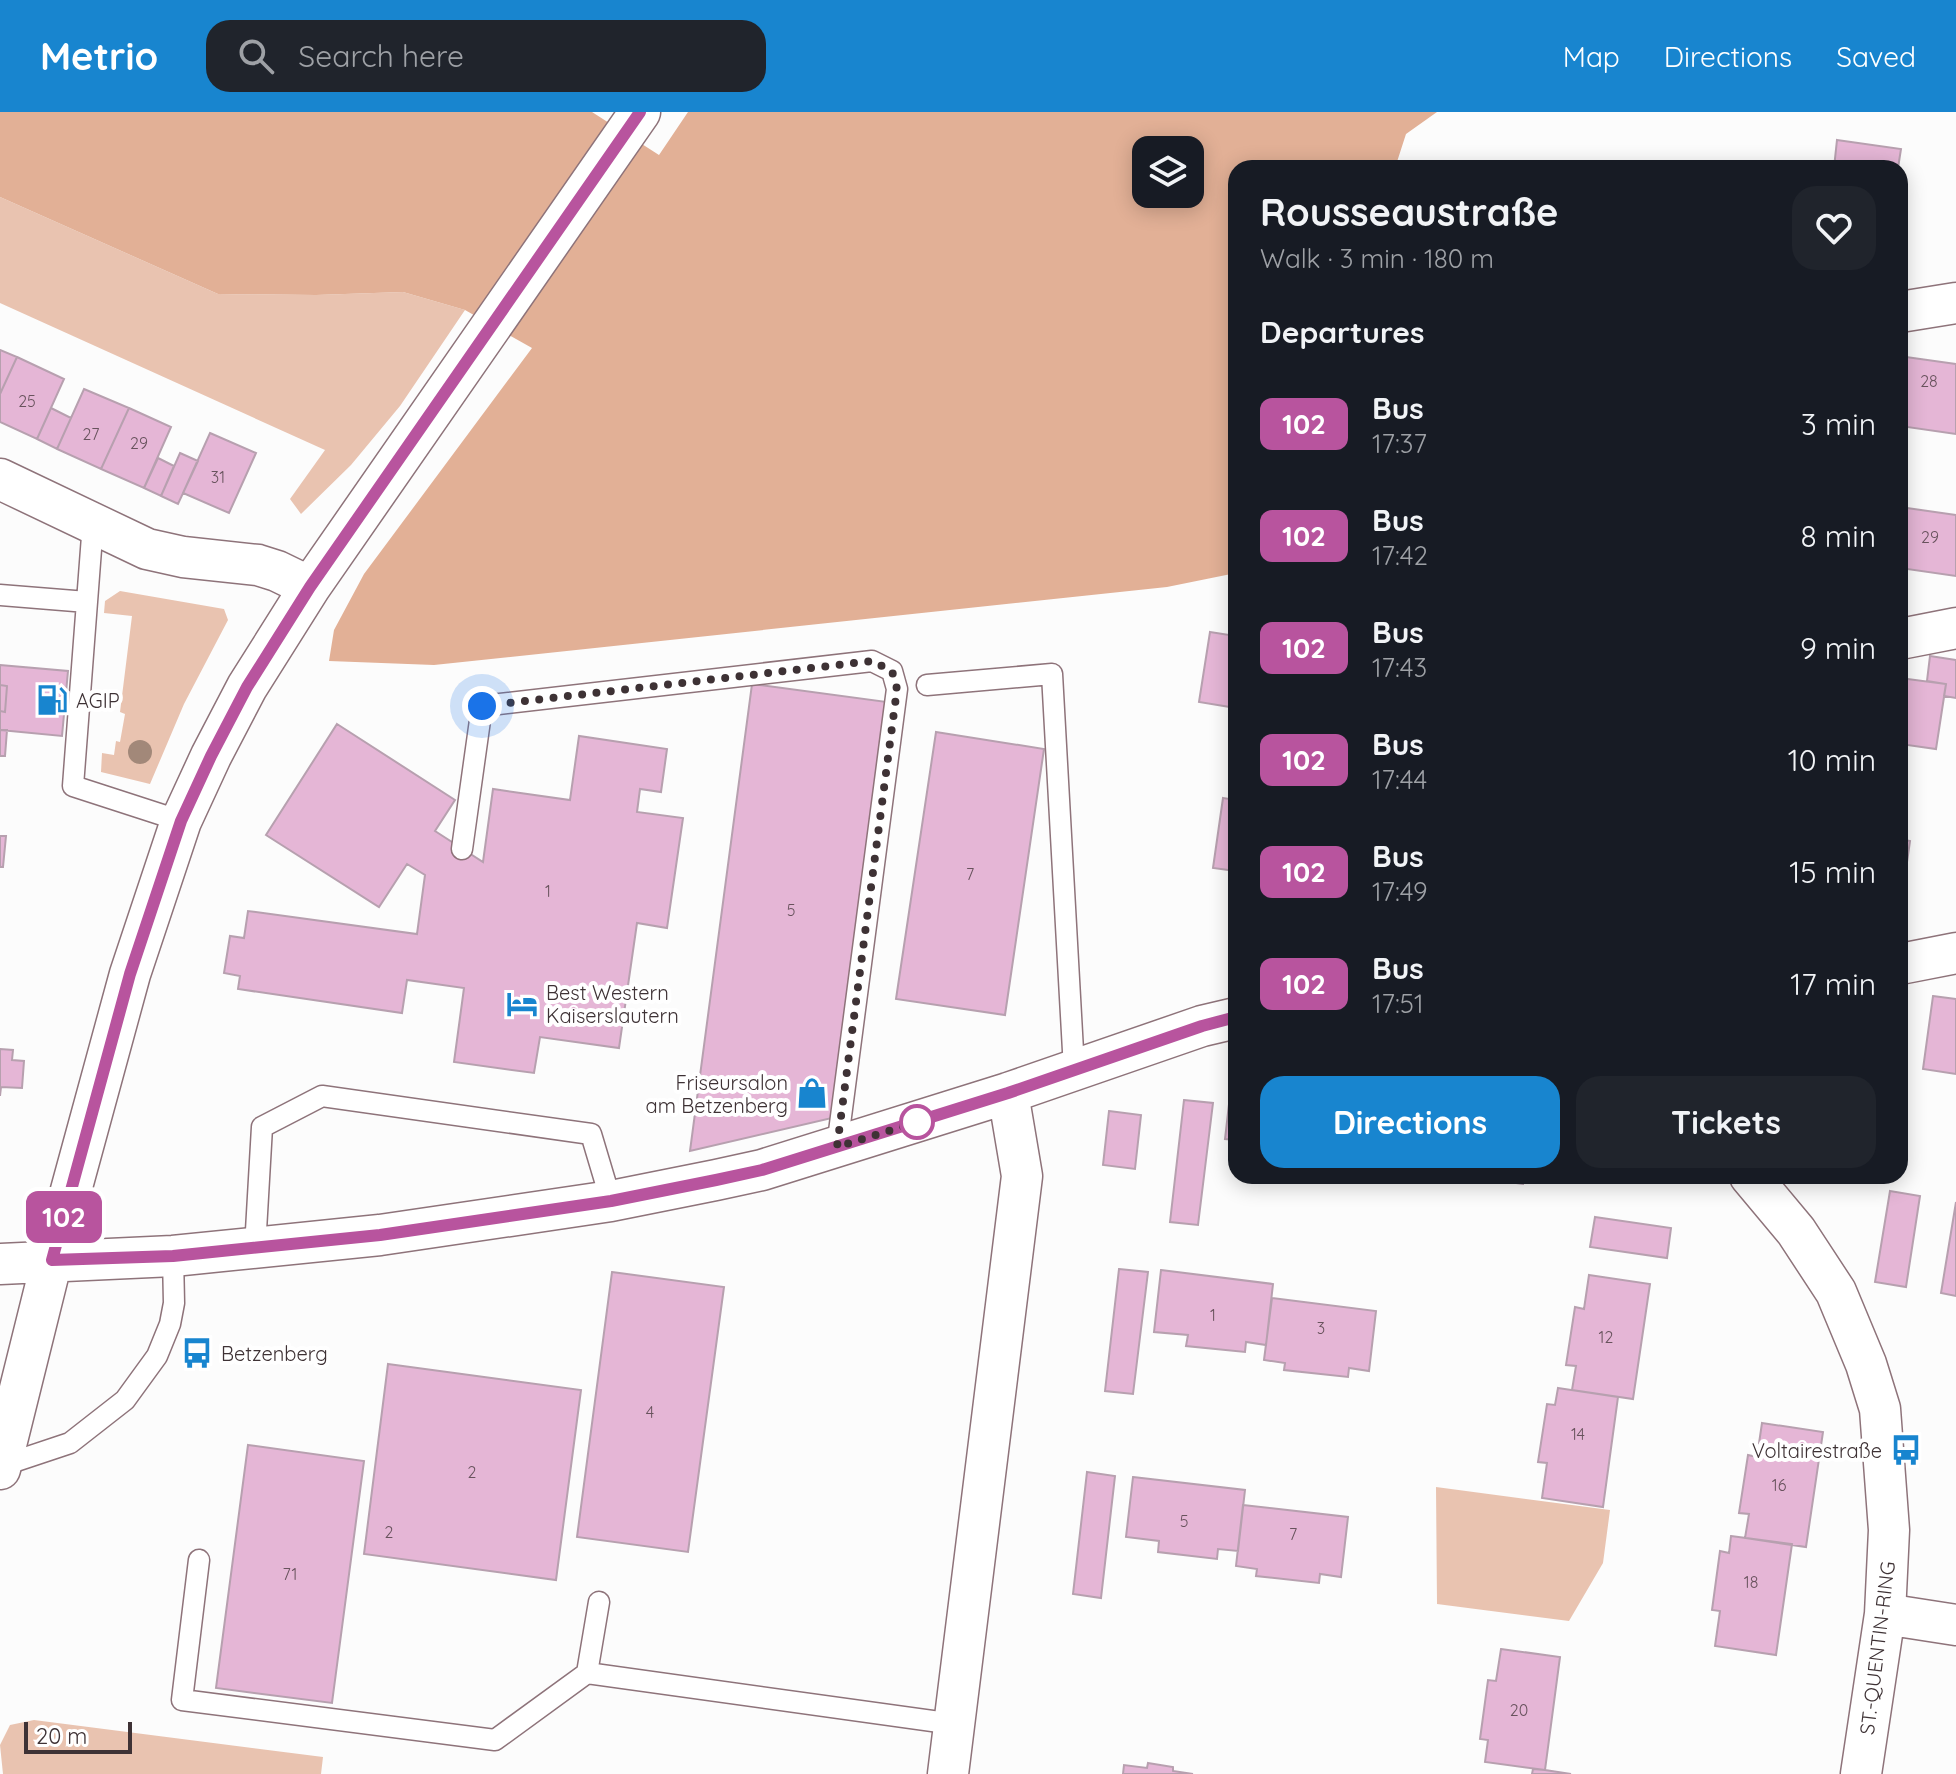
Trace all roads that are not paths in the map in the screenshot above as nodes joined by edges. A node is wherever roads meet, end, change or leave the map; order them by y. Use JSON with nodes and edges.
{"nodes":[{"id":1,"x":640,"y":112,"type":"edge"},
{"id":2,"x":1956,"y":303,"type":"edge"},
{"id":3,"x":1908,"y":311,"type":"edge"},
{"id":4,"x":0,"y":479,"type":"edge"},
{"id":5,"x":93,"y":523,"type":"junction"},
{"id":6,"x":310,"y":587,"type":"junction"},
{"id":7,"x":0,"y":595,"type":"edge"},
{"id":8,"x":87,"y":602,"type":"junction"},
{"id":9,"x":1956,"y":628,"type":"edge"},
{"id":10,"x":1908,"y":637,"type":"edge"},
{"id":11,"x":927,"y":685,"type":"dead end"},
{"id":12,"x":181,"y":821,"type":"junction"},
{"id":13,"x":462,"y":849,"type":"dead end"},
{"id":14,"x":1956,"y":953,"type":"edge"},
{"id":15,"x":1908,"y":962,"type":"edge"},
{"id":16,"x":1228,"y":1020,"type":"edge"},
{"id":17,"x":1074,"y":1069,"type":"junction"},
{"id":18,"x":1008,"y":1093,"type":"junction"},
{"id":19,"x":837,"y":1147,"type":"junction"},
{"id":20,"x":1757,"y":1184,"type":"edge"},
{"id":21,"x":611,"y":1201,"type":"junction"},
{"id":22,"x":255,"y":1248,"type":"junction"},
{"id":23,"x":173,"y":1256,"type":"junction"},
{"id":24,"x":52,"y":1260,"type":"junction"},
{"id":25,"x":0,"y":1264,"type":"edge"},
{"id":26,"x":1,"y":1467,"type":"edge"},
{"id":27,"x":199,"y":1560,"type":"dead end"},
{"id":28,"x":599,"y":1602,"type":"dead end"},
{"id":29,"x":1885,"y":1614,"type":"junction"},
{"id":30,"x":1956,"y":1625,"type":"edge"},
{"id":31,"x":587,"y":1673,"type":"junction"},
{"id":32,"x":954,"y":1724,"type":"junction"},
{"id":33,"x":948,"y":1774,"type":"edge"},
{"id":34,"x":1861,"y":1774,"type":"edge"}],
"edges":[{"from":1,"to":6,"type":"street"},
{"from":2,"to":3,"type":"street"},
{"from":4,"to":5,"type":"street"},
{"from":5,"to":6,"type":"street"},
{"from":5,"to":8,"type":"lane"},
{"from":6,"to":12,"type":"street"},
{"from":7,"to":8,"type":"lane"},
{"from":8,"to":12,"type":"lane"},
{"from":9,"to":10,"type":"street"},
{"from":11,"to":17,"type":"lane"},
{"from":12,"to":24,"type":"street"},
{"from":13,"to":19,"type":"lane"},
{"from":14,"to":15,"type":"street"},
{"from":16,"to":17,"type":"street"},
{"from":17,"to":18,"type":"street"},
{"from":18,"to":19,"type":"street"},
{"from":18,"to":32,"type":"street"},
{"from":19,"to":21,"type":"street"},
{"from":20,"to":29,"type":"street","name":"ST.-QUENTIN-RING"},
{"from":21,"to":22,"type":"street"},
{"from":21,"to":22,"type":"lane"},
{"from":22,"to":23,"type":"street"},
{"from":23,"to":24,"type":"street"},
{"from":23,"to":26,"type":"lane"},
{"from":24,"to":25,"type":"street"},
{"from":24,"to":26,"type":"street"},
{"from":27,"to":31,"type":"lane"},
{"from":28,"to":31,"type":"lane"},
{"from":29,"to":30,"type":"street"},
{"from":29,"to":34,"type":"street","name":"ST.-QUENTIN-RING"},
{"from":31,"to":32,"type":"lane"},
{"from":32,"to":33,"type":"street"}]}
